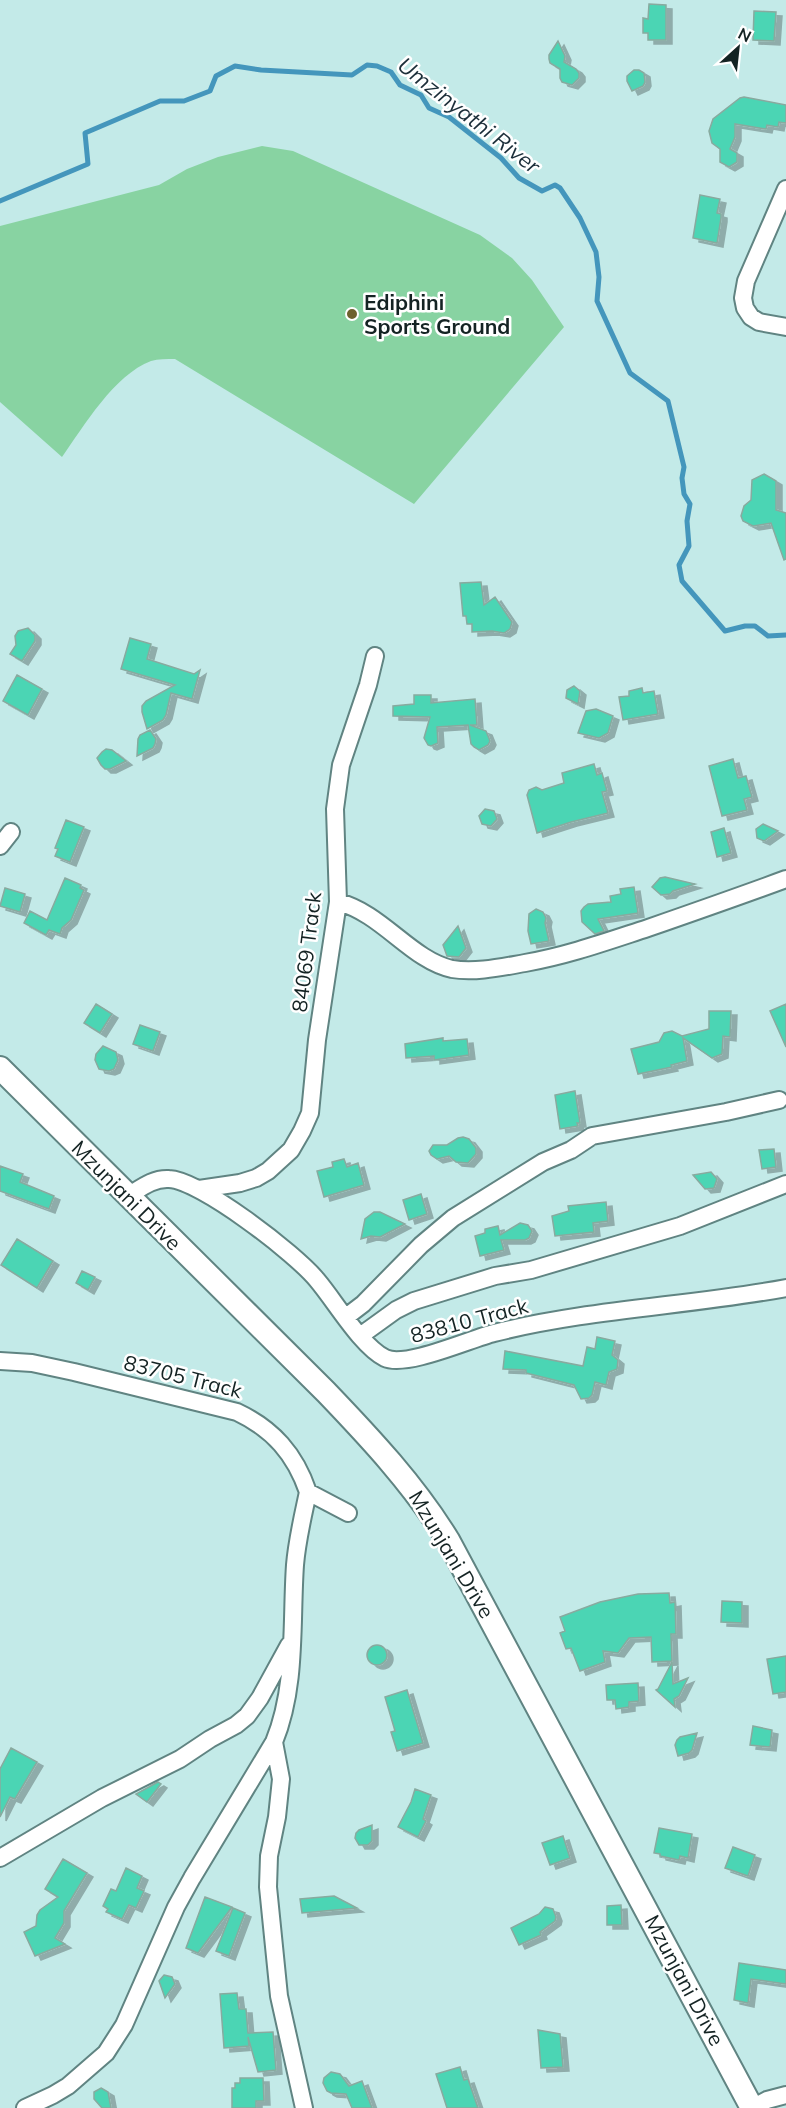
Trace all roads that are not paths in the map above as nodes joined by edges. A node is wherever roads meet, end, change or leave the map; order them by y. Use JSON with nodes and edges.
{"nodes":[{"id":1,"x":786,"y":189,"type":"edge"},
{"id":2,"x":786,"y":327,"type":"edge"},
{"id":3,"x":375,"y":656,"type":"dead end"},
{"id":4,"x":11,"y":832,"type":"dead end"},
{"id":5,"x":0,"y":846,"type":"edge"},
{"id":6,"x":786,"y":879,"type":"edge"},
{"id":7,"x":338,"y":902,"type":"junction"},
{"id":8,"x":0,"y":1068,"type":"edge"},
{"id":9,"x":779,"y":1100,"type":"dead end"},
{"id":10,"x":786,"y":1184,"type":"edge"},
{"id":11,"x":199,"y":1190,"type":"junction"},
{"id":12,"x":128,"y":1197,"type":"junction"},
{"id":13,"x":786,"y":1288,"type":"edge"},
{"id":14,"x":346,"y":1317,"type":"junction"},
{"id":15,"x":360,"y":1336,"type":"junction"},
{"id":16,"x":0,"y":1360,"type":"edge"},
{"id":17,"x":308,"y":1492,"type":"junction"},
{"id":18,"x":348,"y":1513,"type":"dead end"},
{"id":19,"x":292,"y":1638,"type":"junction"},
{"id":20,"x":274,"y":1742,"type":"junction"},
{"id":21,"x":0,"y":1858,"type":"edge"},
{"id":22,"x":786,"y":2095,"type":"edge"},
{"id":23,"x":25,"y":2108,"type":"edge"},
{"id":24,"x":304,"y":2108,"type":"edge"},
{"id":25,"x":752,"y":2108,"type":"edge"}],
"edges":[{"from":1,"to":2,"type":"street"},
{"from":3,"to":7,"type":"street","name":"84069 Track"},
{"from":4,"to":5,"type":"street"},
{"from":6,"to":7,"type":"street"},
{"from":7,"to":11,"type":"street","name":"84069 Track"},
{"from":8,"to":12,"type":"main road","name":"Mzunjani Drive"},
{"from":9,"to":14,"type":"street"},
{"from":10,"to":15,"type":"street"},
{"from":11,"to":12,"type":"street","name":"83810 Track"},
{"from":11,"to":14,"type":"street","name":"83810 Track"},
{"from":12,"to":25,"type":"main road","name":"Mzunjani Drive"},
{"from":13,"to":15,"type":"street","name":"83810 Track"},
{"from":14,"to":15,"type":"street","name":"83810 Track"},
{"from":16,"to":17,"type":"street","name":"83705 Track"},
{"from":17,"to":18,"type":"street"},
{"from":17,"to":19,"type":"street"},
{"from":19,"to":20,"type":"street"},
{"from":19,"to":21,"type":"street"},
{"from":20,"to":23,"type":"street"},
{"from":20,"to":24,"type":"street"},
{"from":22,"to":25,"type":"street"}]}
